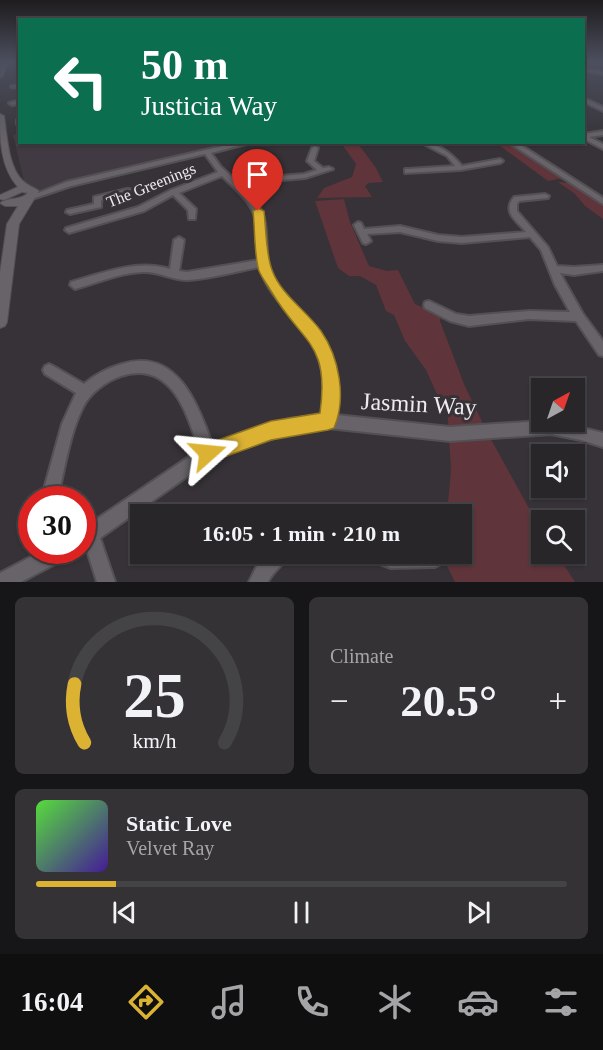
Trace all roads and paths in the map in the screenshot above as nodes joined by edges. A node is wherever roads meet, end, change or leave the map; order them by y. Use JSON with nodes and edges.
{"nodes":[{"id":1,"x":585,"y":100,"type":"edge"},
{"id":2,"x":18,"y":102,"type":"edge"},
{"id":3,"x":12,"y":103,"type":"dead end"},
{"id":4,"x":603,"y":109,"type":"edge"},
{"id":5,"x":0,"y":116,"type":"edge"},
{"id":6,"x":603,"y":133,"type":"edge"},
{"id":7,"x":585,"y":137,"type":"edge"},
{"id":8,"x":585,"y":138,"type":"edge"},
{"id":9,"x":243,"y":144,"type":"edge"},
{"id":10,"x":427,"y":144,"type":"edge"},
{"id":11,"x":514,"y":144,"type":"edge"},
{"id":12,"x":603,"y":147,"type":"edge"},
{"id":13,"x":303,"y":151,"type":"dead end"},
{"id":14,"x":207,"y":153,"type":"junction"},
{"id":15,"x":509,"y":164,"type":"dead end"},
{"id":16,"x":460,"y":168,"type":"junction"},
{"id":17,"x":405,"y":171,"type":"dead end"},
{"id":18,"x":223,"y":173,"type":"junction"},
{"id":19,"x":13,"y":176,"type":"junction"},
{"id":20,"x":240,"y":188,"type":"junction"},
{"id":21,"x":127,"y":191,"type":"dead end"},
{"id":22,"x":174,"y":192,"type":"junction"},
{"id":23,"x":29,"y":193,"type":"junction"},
{"id":24,"x":545,"y":196,"type":"dead end"},
{"id":25,"x":4,"y":200,"type":"junction"},
{"id":26,"x":603,"y":202,"type":"edge"},
{"id":27,"x":201,"y":206,"type":"dead end"},
{"id":28,"x":88,"y":208,"type":"junction"},
{"id":29,"x":70,"y":212,"type":"dead end"},
{"id":30,"x":13,"y":224,"type":"junction"},
{"id":31,"x":90,"y":224,"type":"junction"},
{"id":32,"x":69,"y":230,"type":"dead end"},
{"id":33,"x":362,"y":233,"type":"dead end"},
{"id":34,"x":533,"y":234,"type":"junction"},
{"id":35,"x":179,"y":240,"type":"dead end"},
{"id":36,"x":263,"y":263,"type":"junction"},
{"id":37,"x":603,"y":268,"type":"edge"},
{"id":38,"x":554,"y":269,"type":"junction"},
{"id":39,"x":174,"y":275,"type":"junction"},
{"id":40,"x":75,"y":285,"type":"dead end"},
{"id":41,"x":429,"y":305,"type":"dead end"},
{"id":42,"x":579,"y":317,"type":"junction"},
{"id":43,"x":0,"y":322,"type":"edge"},
{"id":44,"x":603,"y":351,"type":"edge"},
{"id":45,"x":49,"y":370,"type":"dead end"},
{"id":46,"x":86,"y":392,"type":"junction"},
{"id":47,"x":328,"y":421,"type":"junction"},
{"id":48,"x":603,"y":440,"type":"edge"},
{"id":49,"x":208,"y":453,"type":"junction"},
{"id":50,"x":53,"y":486,"type":"edge"},
{"id":51,"x":96,"y":532,"type":"edge"},
{"id":52,"x":96,"y":559,"type":"edge"},
{"id":53,"x":37,"y":564,"type":"edge"},
{"id":54,"x":270,"y":564,"type":"edge"},
{"id":55,"x":2,"y":582,"type":"edge"},
{"id":56,"x":106,"y":582,"type":"edge"},
{"id":57,"x":258,"y":582,"type":"edge"}],
"edges":[{"from":1,"to":4,"type":"street"},
{"from":2,"to":3,"type":"street"},
{"from":5,"to":19,"type":"street"},
{"from":6,"to":7,"type":"street"},
{"from":8,"to":12,"type":"street"},
{"from":9,"to":14,"type":"street"},
{"from":10,"to":16,"type":"street"},
{"from":11,"to":26,"type":"street"},
{"from":13,"to":20,"type":"street"},
{"from":14,"to":18,"type":"street"},
{"from":14,"to":23,"type":"street"},
{"from":15,"to":16,"type":"street"},
{"from":16,"to":17,"type":"street"},
{"from":18,"to":20,"type":"street"},
{"from":18,"to":22,"type":"street","name":"The Greenings"},
{"from":19,"to":23,"type":"street"},
{"from":19,"to":25,"type":"street"},
{"from":20,"to":36,"type":"street"},
{"from":21,"to":28,"type":"street","name":"The Greenings"},
{"from":22,"to":27,"type":"street"},
{"from":22,"to":31,"type":"street","name":"The Greenings"},
{"from":23,"to":25,"type":"street"},
{"from":23,"to":30,"type":"street"},
{"from":24,"to":34,"type":"street"},
{"from":25,"to":30,"type":"street"},
{"from":28,"to":29,"type":"street","name":"The Greenings"},
{"from":28,"to":31,"type":"street","name":"The Greenings"},
{"from":30,"to":43,"type":"street"},
{"from":31,"to":32,"type":"street","name":"The Greenings"},
{"from":33,"to":34,"type":"street"},
{"from":34,"to":38,"type":"street"},
{"from":35,"to":39,"type":"street"},
{"from":36,"to":39,"type":"street"},
{"from":36,"to":47,"type":"street"},
{"from":37,"to":38,"type":"street"},
{"from":38,"to":42,"type":"street"},
{"from":39,"to":40,"type":"street"},
{"from":41,"to":42,"type":"street"},
{"from":42,"to":44,"type":"street"},
{"from":45,"to":46,"type":"street"},
{"from":46,"to":49,"type":"street"},
{"from":46,"to":50,"type":"street"},
{"from":47,"to":48,"type":"street","name":"Jasmin Way"},
{"from":47,"to":49,"type":"street","name":"Jasmin Way"},
{"from":49,"to":51,"type":"street","name":"Jasmin Way"},
{"from":52,"to":56,"type":"street"},
{"from":53,"to":55,"type":"street"},
{"from":54,"to":57,"type":"street"}]}
